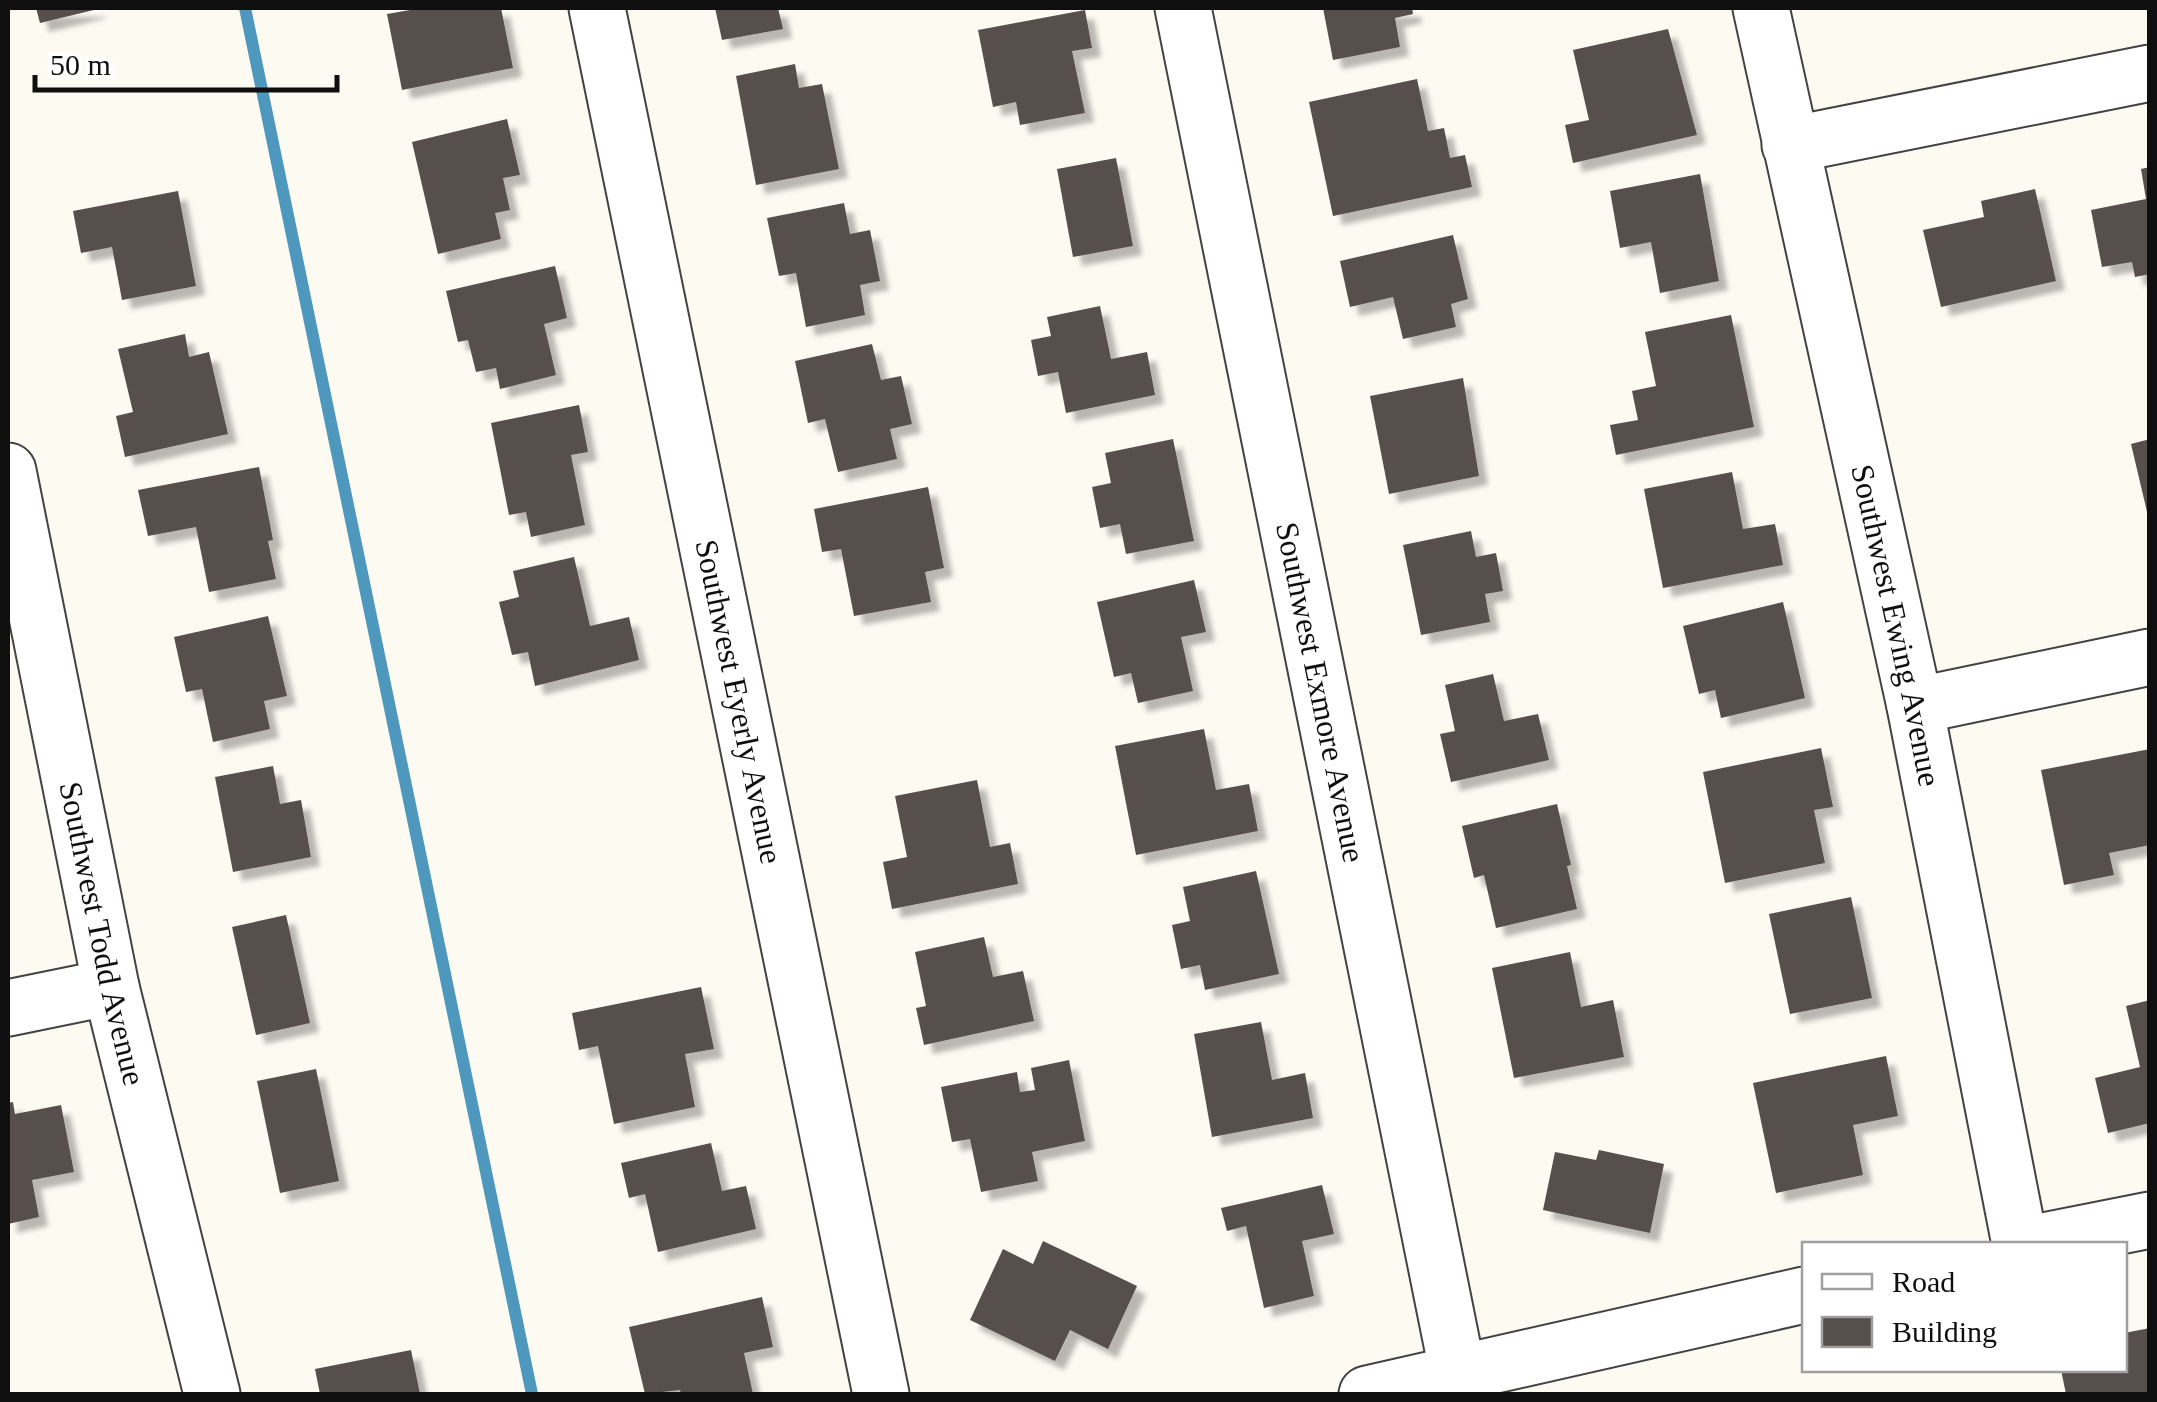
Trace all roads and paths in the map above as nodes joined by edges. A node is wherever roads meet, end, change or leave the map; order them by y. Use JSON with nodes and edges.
{"nodes":[{"id":1,"x":597,"y":8,"type":"edge"},
{"id":2,"x":1183,"y":8,"type":"edge"},
{"id":3,"x":1761,"y":8,"type":"edge"},
{"id":4,"x":2150,"y":73,"type":"edge"},
{"id":5,"x":1790,"y":146,"type":"junction"},
{"id":6,"x":8,"y":471,"type":"edge"},
{"id":7,"x":2150,"y":657,"type":"edge"},
{"id":8,"x":1915,"y":706,"type":"junction"},
{"id":9,"x":112,"y":987,"type":"junction"},
{"id":10,"x":8,"y":1008,"type":"edge"},
{"id":11,"x":2150,"y":1220,"type":"edge"},
{"id":12,"x":2020,"y":1242,"type":"edge"},
{"id":13,"x":2039,"y":1242,"type":"edge"},
{"id":14,"x":1802,"y":1295,"type":"edge"},
{"id":15,"x":1458,"y":1374,"type":"junction"},
{"id":16,"x":212,"y":1394,"type":"edge"},
{"id":17,"x":881,"y":1394,"type":"edge"},
{"id":18,"x":1367,"y":1394,"type":"edge"}],
"edges":[{"from":1,"to":17,"type":"street","name":"Southwest Eyerly Avenue"},
{"from":2,"to":15,"type":"street","name":"Southwest Exmore Avenue"},
{"from":3,"to":5,"type":"street","name":"Southwest Ewing Avenue"},
{"from":4,"to":5,"type":"street"},
{"from":5,"to":8,"type":"street","name":"Southwest Ewing Avenue"},
{"from":6,"to":9,"type":"street","name":"Southwest Todd Avenue"},
{"from":7,"to":8,"type":"street"},
{"from":8,"to":12,"type":"street","name":"Southwest Ewing Avenue"},
{"from":9,"to":10,"type":"street"},
{"from":9,"to":16,"type":"street","name":"Southwest Todd Avenue"},
{"from":11,"to":13,"type":"street"},
{"from":14,"to":15,"type":"street"},
{"from":15,"to":18,"type":"street"}]}
